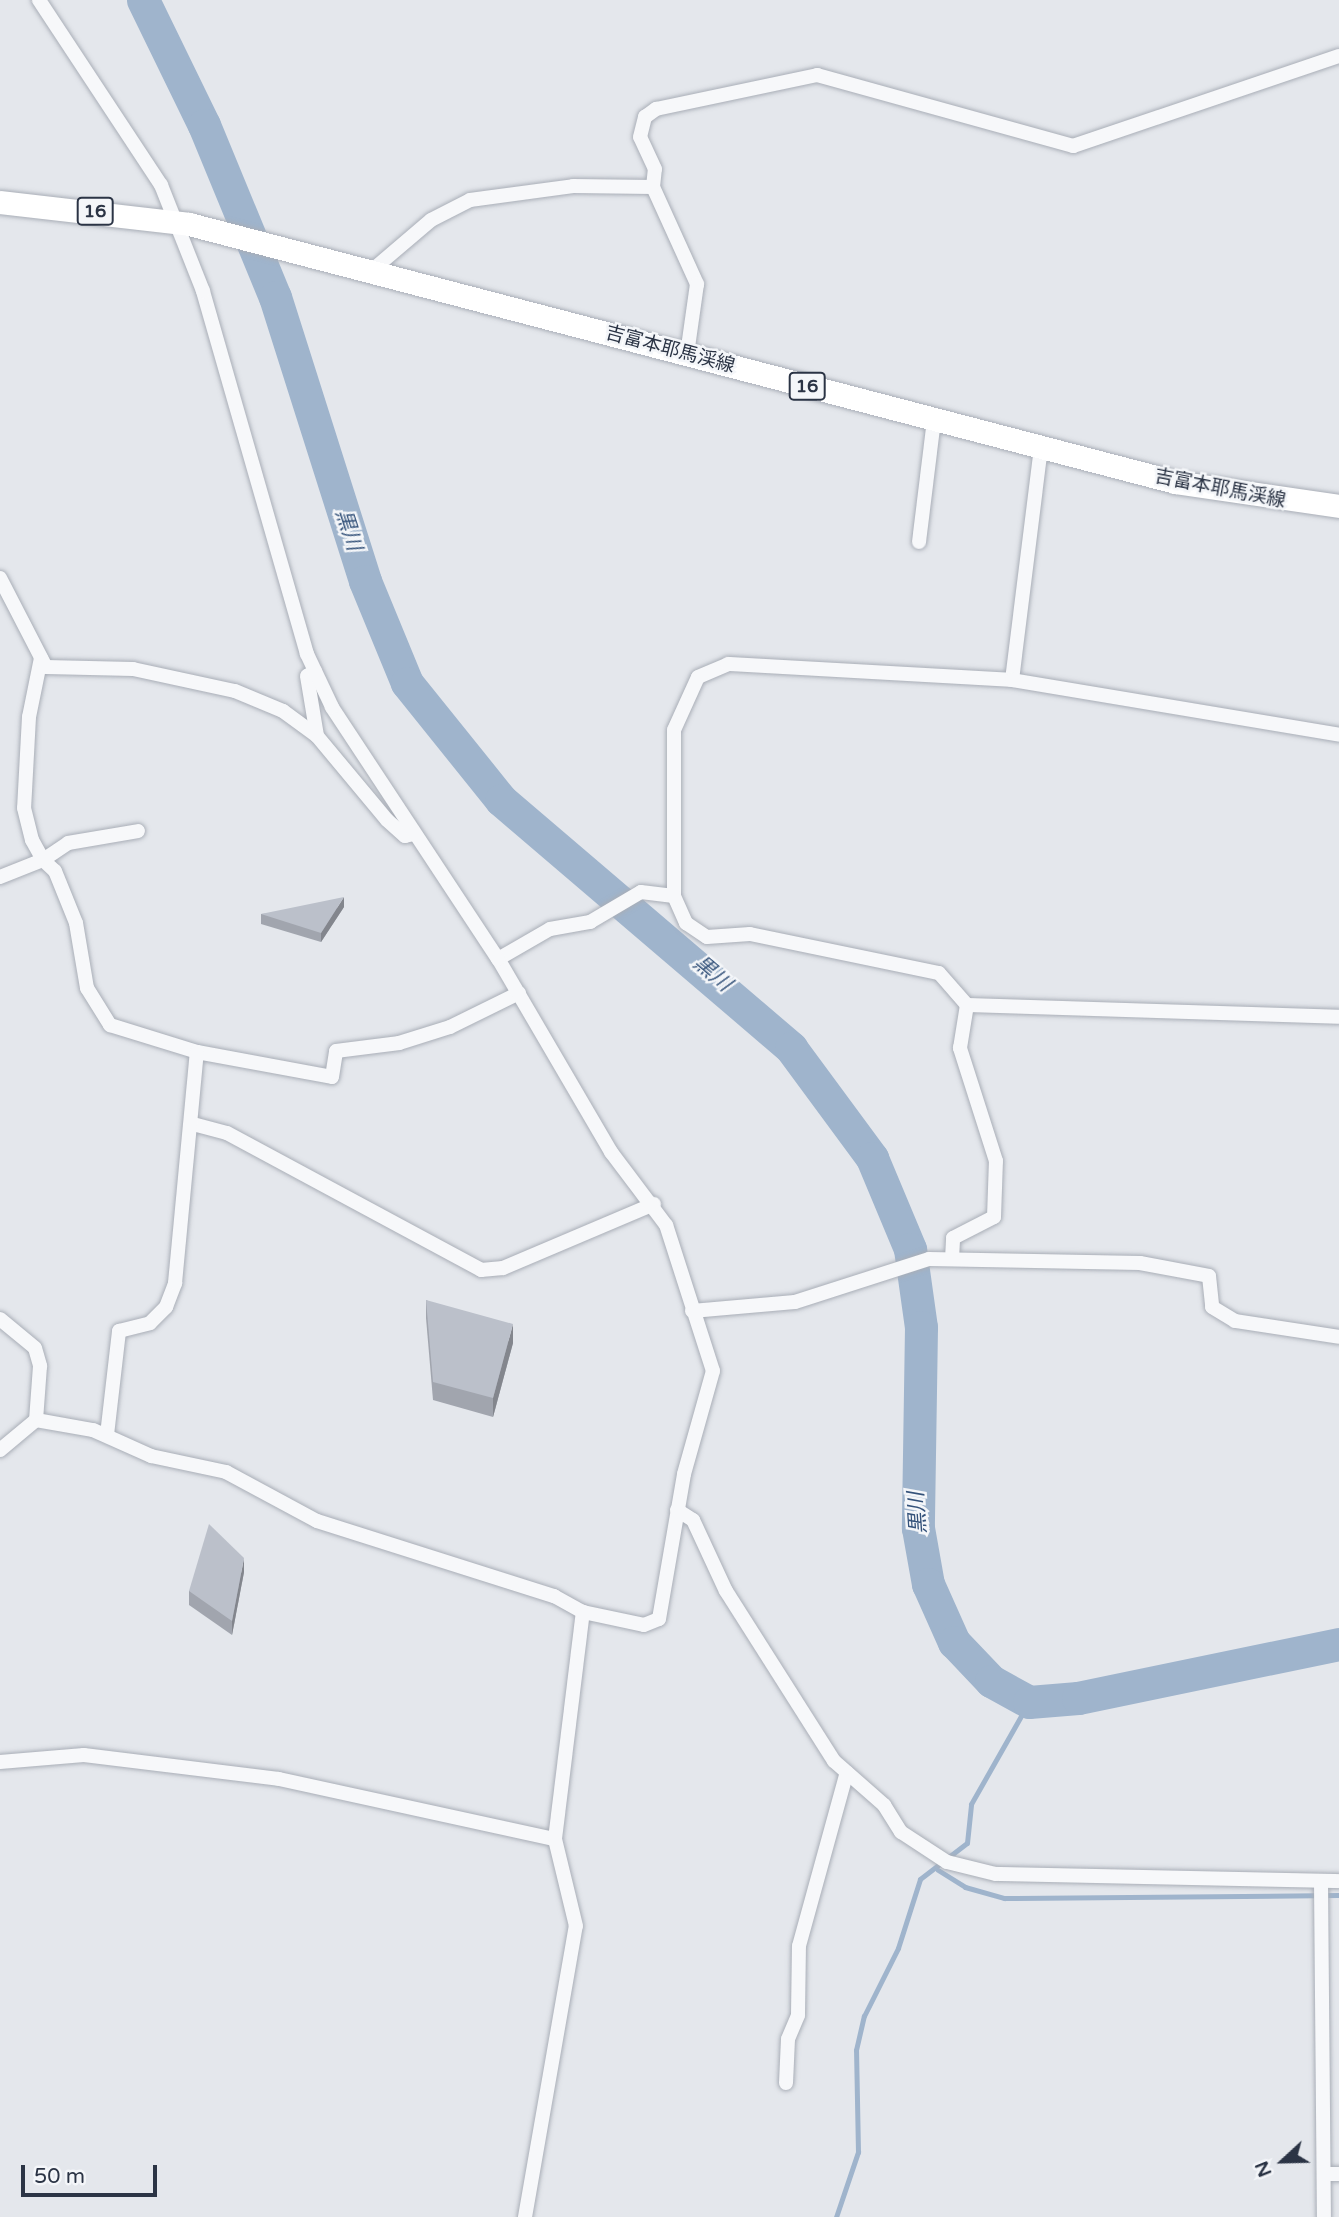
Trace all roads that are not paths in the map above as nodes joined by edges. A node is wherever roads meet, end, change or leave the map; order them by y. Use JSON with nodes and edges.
{"nodes":[{"id":1,"x":39,"y":0,"type":"edge"},
{"id":2,"x":1339,"y":56,"type":"edge"},
{"id":3,"x":653,"y":187,"type":"junction"},
{"id":4,"x":0,"y":202,"type":"edge"},
{"id":5,"x":182,"y":223,"type":"junction"},
{"id":6,"x":370,"y":272,"type":"junction"},
{"id":7,"x":687,"y":354,"type":"junction"},
{"id":8,"x":934,"y":419,"type":"junction"},
{"id":9,"x":1041,"y":447,"type":"junction"},
{"id":10,"x":1339,"y":506,"type":"edge"},
{"id":11,"x":919,"y":542,"type":"dead end"},
{"id":12,"x":0,"y":578,"type":"edge"},
{"id":13,"x":41,"y":658,"type":"junction"},
{"id":14,"x":315,"y":671,"type":"junction"},
{"id":15,"x":1012,"y":681,"type":"junction"},
{"id":16,"x":1339,"y":735,"type":"edge"},
{"id":17,"x":317,"y":736,"type":"junction"},
{"id":18,"x":138,"y":831,"type":"dead end"},
{"id":19,"x":414,"y":834,"type":"junction"},
{"id":20,"x":43,"y":860,"type":"junction"},
{"id":21,"x":0,"y":877,"type":"edge"},
{"id":22,"x":674,"y":895,"type":"junction"},
{"id":23,"x":498,"y":959,"type":"junction"},
{"id":24,"x":519,"y":993,"type":"junction"},
{"id":25,"x":967,"y":1005,"type":"junction"},
{"id":26,"x":1339,"y":1017,"type":"edge"},
{"id":27,"x":197,"y":1052,"type":"junction"},
{"id":28,"x":193,"y":1124,"type":"junction"},
{"id":29,"x":654,"y":1204,"type":"junction"},
{"id":30,"x":952,"y":1259,"type":"junction"},
{"id":31,"x":692,"y":1311,"type":"junction"},
{"id":32,"x":0,"y":1319,"type":"edge"},
{"id":33,"x":1339,"y":1337,"type":"edge"},
{"id":34,"x":36,"y":1420,"type":"junction"},
{"id":35,"x":107,"y":1435,"type":"junction"},
{"id":36,"x":0,"y":1450,"type":"edge"},
{"id":37,"x":677,"y":1510,"type":"junction"},
{"id":38,"x":583,"y":1612,"type":"junction"},
{"id":39,"x":0,"y":1762,"type":"edge"},
{"id":40,"x":847,"y":1772,"type":"junction"},
{"id":41,"x":555,"y":1839,"type":"junction"},
{"id":42,"x":1339,"y":1881,"type":"edge"},
{"id":43,"x":1321,"y":1882,"type":"junction"},
{"id":44,"x":786,"y":2083,"type":"dead end"},
{"id":45,"x":1332,"y":2174,"type":"edge"},
{"id":46,"x":525,"y":2217,"type":"edge"},
{"id":47,"x":1324,"y":2217,"type":"edge"}],
"edges":[{"from":1,"to":5,"type":"street"},
{"from":2,"to":3,"type":"street"},
{"from":3,"to":6,"type":"street"},
{"from":3,"to":7,"type":"street"},
{"from":4,"to":5,"type":"main road","name":"吉富本耶馬渓線","number":"16"},
{"from":5,"to":6,"type":"main road","name":"吉富本耶馬渓線","number":"16"},
{"from":5,"to":14,"type":"street"},
{"from":6,"to":7,"type":"main road","name":"吉富本耶馬渓線","number":"16"},
{"from":7,"to":8,"type":"main road","name":"吉富本耶馬渓線","number":"16"},
{"from":8,"to":9,"type":"main road","name":"吉富本耶馬渓線","number":"16"},
{"from":8,"to":11,"type":"street"},
{"from":9,"to":10,"type":"main road","name":"吉富本耶馬渓線","number":"16"},
{"from":9,"to":15,"type":"street"},
{"from":12,"to":13,"type":"street"},
{"from":13,"to":17,"type":"street"},
{"from":13,"to":20,"type":"street"},
{"from":14,"to":17,"type":"street"},
{"from":14,"to":19,"type":"street"},
{"from":15,"to":16,"type":"street"},
{"from":15,"to":22,"type":"street"},
{"from":17,"to":19,"type":"street"},
{"from":18,"to":20,"type":"street"},
{"from":19,"to":23,"type":"street"},
{"from":20,"to":21,"type":"street"},
{"from":20,"to":27,"type":"street"},
{"from":22,"to":23,"type":"street"},
{"from":22,"to":25,"type":"street"},
{"from":23,"to":24,"type":"street"},
{"from":24,"to":27,"type":"street"},
{"from":24,"to":29,"type":"street"},
{"from":25,"to":26,"type":"street"},
{"from":25,"to":30,"type":"street"},
{"from":27,"to":28,"type":"street"},
{"from":28,"to":29,"type":"street"},
{"from":28,"to":35,"type":"street"},
{"from":29,"to":31,"type":"street"},
{"from":30,"to":31,"type":"street"},
{"from":30,"to":33,"type":"street"},
{"from":31,"to":37,"type":"street"},
{"from":32,"to":34,"type":"street"},
{"from":34,"to":35,"type":"street"},
{"from":34,"to":36,"type":"street"},
{"from":35,"to":38,"type":"street"},
{"from":37,"to":38,"type":"street"},
{"from":37,"to":40,"type":"street"},
{"from":38,"to":41,"type":"street"},
{"from":39,"to":41,"type":"street"},
{"from":40,"to":43,"type":"street"},
{"from":40,"to":44,"type":"street"},
{"from":41,"to":46,"type":"street"},
{"from":42,"to":43,"type":"street"},
{"from":43,"to":45,"type":"street"},
{"from":45,"to":47,"type":"street"}]}
